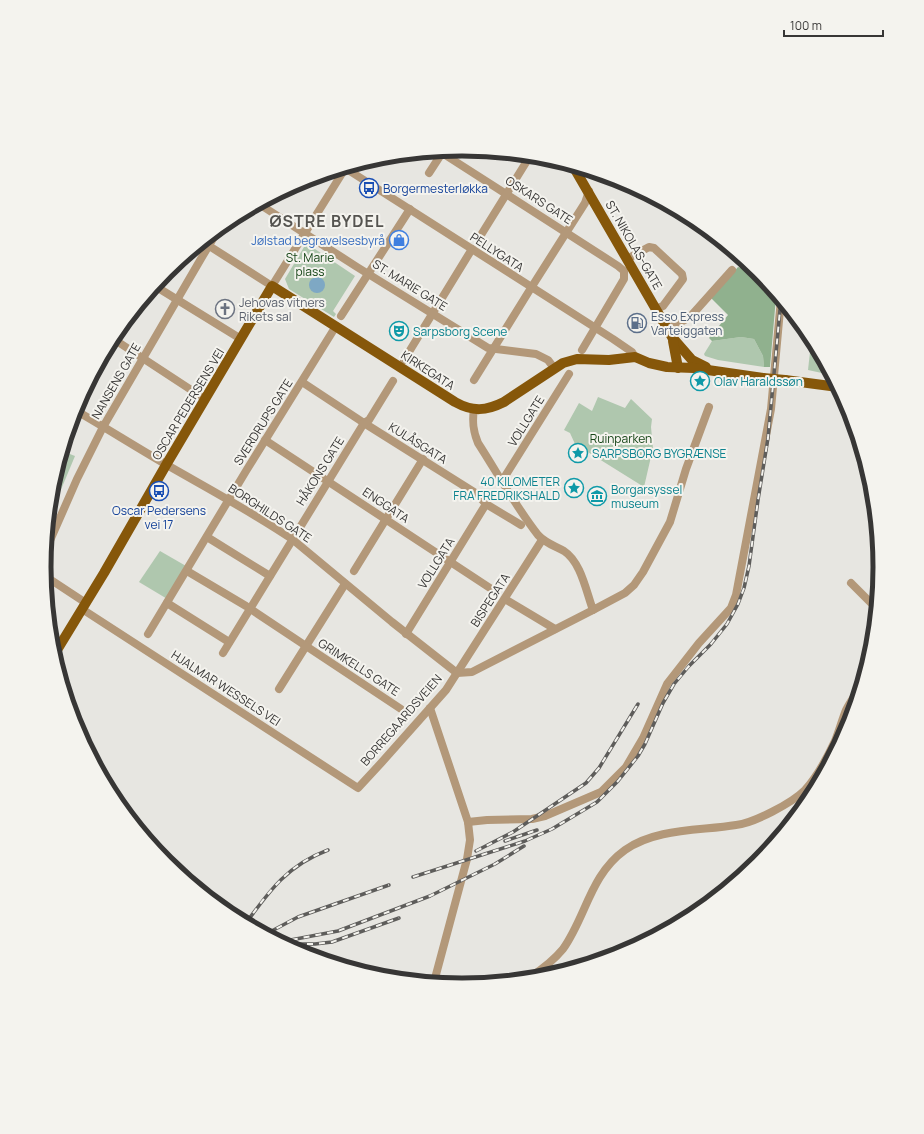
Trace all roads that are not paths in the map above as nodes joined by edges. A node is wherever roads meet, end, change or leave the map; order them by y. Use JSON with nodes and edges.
{"nodes":[{"id":1,"x":450,"y":156,"type":"edge"},
{"id":2,"x":440,"y":157,"type":"edge"},
{"id":3,"x":527,"y":162,"type":"edge"},
{"id":4,"x":351,"y":171,"type":"edge"},
{"id":5,"x":429,"y":173,"type":"dead end"},
{"id":6,"x":577,"y":173,"type":"edge"},
{"id":7,"x":342,"y":174,"type":"edge"},
{"id":8,"x":589,"y":191,"type":"junction"},
{"id":9,"x":507,"y":194,"type":"junction"},
{"id":10,"x":264,"y":207,"type":"edge"},
{"id":11,"x":410,"y":210,"type":"junction"},
{"id":12,"x":566,"y":232,"type":"junction"},
{"id":13,"x":305,"y":234,"type":"junction"},
{"id":14,"x":481,"y":235,"type":"dead end"},
{"id":15,"x":207,"y":245,"type":"edge"},
{"id":16,"x":204,"y":247,"type":"edge"},
{"id":17,"x":472,"y":249,"type":"junction"},
{"id":18,"x":628,"y":259,"type":"junction"},
{"id":19,"x":732,"y":270,"type":"dead end"},
{"id":20,"x":368,"y":274,"type":"junction"},
{"id":21,"x":272,"y":286,"type":"junction"},
{"id":22,"x":531,"y":288,"type":"junction"},
{"id":23,"x":160,"y":289,"type":"edge"},
{"id":24,"x":177,"y":299,"type":"junction"},
{"id":25,"x":779,"y":306,"type":"edge"},
{"id":26,"x":656,"y":309,"type":"junction"},
{"id":27,"x":433,"y":313,"type":"junction"},
{"id":28,"x":341,"y":316,"type":"dead end"},
{"id":29,"x":336,"y":326,"type":"junction"},
{"id":30,"x":595,"y":328,"type":"junction"},
{"id":31,"x":670,"y":333,"type":"junction"},
{"id":32,"x":241,"y":339,"type":"junction"},
{"id":33,"x":118,"y":342,"type":"edge"},
{"id":34,"x":494,"y":350,"type":"junction"},
{"id":35,"x":582,"y":350,"type":"dead end"},
{"id":36,"x":634,"y":357,"type":"junction"},
{"id":37,"x":143,"y":359,"type":"junction"},
{"id":38,"x":404,"y":360,"type":"dead end"},
{"id":39,"x":554,"y":368,"type":"junction"},
{"id":40,"x":678,"y":368,"type":"junction"},
{"id":41,"x":721,"y":372,"type":"junction"},
{"id":42,"x":569,"y":374,"type":"dead end"},
{"id":43,"x":763,"y":378,"type":"junction"},
{"id":44,"x":474,"y":380,"type":"dead end"},
{"id":45,"x":393,"y":381,"type":"dead end"},
{"id":46,"x":302,"y":382,"type":"junction"},
{"id":47,"x":821,"y":385,"type":"junction"},
{"id":48,"x":832,"y":386,"type":"edge"},
{"id":49,"x":833,"y":390,"type":"edge"},
{"id":50,"x":205,"y":399,"type":"junction"},
{"id":51,"x":709,"y":407,"type":"dead end"},
{"id":52,"x":474,"y":409,"type":"junction"},
{"id":53,"x":81,"y":413,"type":"edge"},
{"id":54,"x":364,"y":423,"type":"junction"},
{"id":55,"x":103,"y":427,"type":"junction"},
{"id":56,"x":266,"y":440,"type":"junction"},
{"id":57,"x":423,"y":459,"type":"junction"},
{"id":58,"x":166,"y":464,"type":"junction"},
{"id":59,"x":329,"y":481,"type":"junction"},
{"id":60,"x":502,"y":481,"type":"junction"},
{"id":61,"x":229,"y":500,"type":"junction"},
{"id":62,"x":486,"y":504,"type":"junction"},
{"id":63,"x":386,"y":520,"type":"junction"},
{"id":64,"x":521,"y":525,"type":"dead end"},
{"id":65,"x":53,"y":535,"type":"edge"},
{"id":66,"x":207,"y":537,"type":"junction"},
{"id":67,"x":292,"y":539,"type":"junction"},
{"id":68,"x":542,"y":540,"type":"junction"},
{"id":69,"x":451,"y":562,"type":"junction"},
{"id":70,"x":187,"y":571,"type":"junction"},
{"id":71,"x":354,"y":571,"type":"dead end"},
{"id":72,"x":270,"y":576,"type":"junction"},
{"id":73,"x":52,"y":581,"type":"edge"},
{"id":74,"x":851,"y":583,"type":"dead end"},
{"id":75,"x":345,"y":584,"type":"junction"},
{"id":76,"x":492,"y":590,"type":"dead end"},
{"id":77,"x":505,"y":599,"type":"junction"},
{"id":78,"x":167,"y":603,"type":"junction"},
{"id":79,"x":871,"y":603,"type":"edge"},
{"id":80,"x":84,"y":606,"type":"junction"},
{"id":81,"x":250,"y":609,"type":"junction"},
{"id":82,"x":593,"y":610,"type":"junction"},
{"id":83,"x":555,"y":629,"type":"junction"},
{"id":84,"x":148,"y":634,"type":"dead end"},
{"id":85,"x":406,"y":634,"type":"junction"},
{"id":86,"x":229,"y":642,"type":"junction"},
{"id":87,"x":306,"y":646,"type":"junction"},
{"id":88,"x":59,"y":647,"type":"edge"},
{"id":89,"x":223,"y":653,"type":"dead end"},
{"id":90,"x":457,"y":673,"type":"junction"},
{"id":91,"x":279,"y":689,"type":"dead end"},
{"id":92,"x":849,"y":704,"type":"edge"},
{"id":93,"x":430,"y":708,"type":"junction"},
{"id":94,"x":401,"y":709,"type":"dead end"},
{"id":95,"x":835,"y":740,"type":"edge"},
{"id":96,"x":835,"y":740,"type":"edge"},
{"id":97,"x":358,"y":788,"type":"joint"},
{"id":98,"x":468,"y":822,"type":"junction"},
{"id":99,"x":540,"y":970,"type":"edge"},
{"id":100,"x":435,"y":977,"type":"edge"}],
"edges":[{"from":1,"to":9,"type":"street","name":"OSKARS GATE"},
{"from":2,"to":5,"type":"street"},
{"from":3,"to":9,"type":"street"},
{"from":4,"to":11,"type":"street","name":"PELLYGATA"},
{"from":6,"to":8,"type":"main road","name":"ST. NIKOLAS-GATE"},
{"from":7,"to":13,"type":"street","name":"OSCAR PEDERSENS VEI"},
{"from":8,"to":12,"type":"street"},
{"from":8,"to":18,"type":"main road","name":"ST. NIKOLAS-GATE"},
{"from":9,"to":12,"type":"street","name":"OSKARS GATE"},
{"from":9,"to":14,"type":"street"},
{"from":10,"to":13,"type":"street","name":"ST. MARIE GATE"},
{"from":11,"to":17,"type":"street","name":"PELLYGATA"},
{"from":11,"to":20,"type":"street"},
{"from":12,"to":22,"type":"street"},
{"from":12,"to":30,"type":"street","name":"OSKARS GATE"},
{"from":13,"to":20,"type":"street","name":"ST. MARIE GATE"},
{"from":13,"to":21,"type":"street","name":"OSCAR PEDERSENS VEI"},
{"from":15,"to":21,"type":"street","name":"KIRKEGATA"},
{"from":16,"to":24,"type":"street","name":"NANSENS GATE"},
{"from":17,"to":22,"type":"street","name":"PELLYGATA"},
{"from":17,"to":27,"type":"street"},
{"from":18,"to":26,"type":"main road","name":"ST. NIKOLAS-GATE"},
{"from":18,"to":26,"type":"street"},
{"from":19,"to":31,"type":"street"},
{"from":20,"to":27,"type":"street","name":"ST. MARIE GATE"},
{"from":20,"to":28,"type":"street"},
{"from":21,"to":29,"type":"main road","name":"KIRKEGATA"},
{"from":21,"to":32,"type":"main road","name":"OSCAR PEDERSENS VEI"},
{"from":22,"to":30,"type":"street","name":"PELLYGATA"},
{"from":22,"to":34,"type":"street"},
{"from":23,"to":24,"type":"street"},
{"from":24,"to":32,"type":"street"},
{"from":24,"to":37,"type":"street","name":"NANSENS GATE"},
{"from":25,"to":98,"type":"street"},
{"from":26,"to":31,"type":"main road","name":"ST. NIKOLAS-GATE"},
{"from":27,"to":34,"type":"street","name":"ST. MARIE GATE"},
{"from":27,"to":38,"type":"street"},
{"from":29,"to":46,"type":"street","name":"SVERDRUPS GATE"},
{"from":29,"to":52,"type":"main road","name":"KIRKEGATA"},
{"from":30,"to":35,"type":"street"},
{"from":30,"to":36,"type":"street","name":"PELLYGATA"},
{"from":31,"to":40,"type":"main road","name":"ST. NIKOLAS-GATE"},
{"from":31,"to":41,"type":"main road","name":"ST. NIKOLAS-GATE"},
{"from":32,"to":50,"type":"main road","name":"OSCAR PEDERSENS VEI"},
{"from":33,"to":37,"type":"street"},
{"from":34,"to":39,"type":"street","name":"ST. MARIE GATE"},
{"from":34,"to":44,"type":"street"},
{"from":36,"to":39,"type":"main road"},
{"from":36,"to":40,"type":"main road"},
{"from":37,"to":50,"type":"street"},
{"from":37,"to":55,"type":"street","name":"NANSENS GATE"},
{"from":39,"to":52,"type":"main road"},
{"from":40,"to":41,"type":"main road"},
{"from":40,"to":43,"type":"main road"},
{"from":41,"to":43,"type":"main road"},
{"from":42,"to":60,"type":"street","name":"VOLLGATE"},
{"from":43,"to":47,"type":"main road","bridge":true},
{"from":45,"to":54,"type":"street","name":"HÅKONS GATE"},
{"from":46,"to":54,"type":"street","name":"KULÅSGATA"},
{"from":46,"to":56,"type":"street","name":"SVERDRUPS GATE"},
{"from":47,"to":48,"type":"main road"},
{"from":47,"to":49,"type":"main road"},
{"from":50,"to":58,"type":"main road","name":"OSCAR PEDERSENS VEI"},
{"from":51,"to":82,"type":"street","name":"BORREGAARDSVEIEN"},
{"from":52,"to":60,"type":"street"},
{"from":53,"to":55,"type":"street","name":"BORGHILDS GATE"},
{"from":54,"to":57,"type":"street","name":"KULÅSGATA"},
{"from":54,"to":59,"type":"street","name":"HÅKONS GATE"},
{"from":55,"to":58,"type":"street","name":"BORGHILDS GATE"},
{"from":55,"to":65,"type":"street","name":"NANSENS GATE"},
{"from":56,"to":59,"type":"street","name":"ENGGATA"},
{"from":56,"to":61,"type":"street","name":"SVERDRUPS GATE"},
{"from":57,"to":62,"type":"street","name":"KULÅSGATA"},
{"from":57,"to":63,"type":"street"},
{"from":58,"to":61,"type":"street","name":"BORGHILDS GATE"},
{"from":58,"to":80,"type":"main road","name":"OSCAR PEDERSENS VEI"},
{"from":59,"to":63,"type":"street","name":"ENGGATA"},
{"from":59,"to":67,"type":"street","name":"HÅKONS GATE"},
{"from":60,"to":68,"type":"street"},
{"from":61,"to":66,"type":"street","name":"SVERDRUPS GATE"},
{"from":61,"to":67,"type":"street","name":"BORGHILDS GATE"},
{"from":62,"to":64,"type":"street","name":"KULÅSGATA"},
{"from":62,"to":69,"type":"street","name":"VOLLGATA"},
{"from":63,"to":69,"type":"street","name":"ENGGATA"},
{"from":63,"to":71,"type":"street"},
{"from":66,"to":70,"type":"street","name":"SVERDRUPS GATE"},
{"from":66,"to":72,"type":"street"},
{"from":67,"to":72,"type":"street","name":"HÅKONS GATE"},
{"from":67,"to":75,"type":"street","name":"BORGHILDS GATE"},
{"from":68,"to":77,"type":"street","name":"BISPEGATA"},
{"from":68,"to":82,"type":"street"},
{"from":69,"to":76,"type":"street","name":"ENGGATA"},
{"from":69,"to":85,"type":"street","name":"VOLLGATA"},
{"from":70,"to":78,"type":"street","name":"SVERDRUPS GATE"},
{"from":70,"to":81,"type":"street"},
{"from":72,"to":81,"type":"street","name":"HÅKONS GATE"},
{"from":73,"to":80,"type":"street","name":"HJALMAR WESSELS VEI"},
{"from":74,"to":79,"type":"street"},
{"from":75,"to":85,"type":"street","name":"BORGHILDS GATE"},
{"from":75,"to":87,"type":"street"},
{"from":77,"to":83,"type":"street"},
{"from":77,"to":90,"type":"street","name":"BISPEGATA"},
{"from":78,"to":84,"type":"street","name":"SVERDRUPS GATE"},
{"from":78,"to":86,"type":"street"},
{"from":80,"to":88,"type":"main road","name":"OSCAR PEDERSENS VEI"},
{"from":80,"to":97,"type":"street","name":"HJALMAR WESSELS VEI"},
{"from":81,"to":86,"type":"street","name":"HÅKONS GATE"},
{"from":81,"to":87,"type":"street"},
{"from":82,"to":83,"type":"street","name":"BORREGAARDSVEIEN"},
{"from":83,"to":90,"type":"street","name":"BORREGAARDSVEIEN"},
{"from":85,"to":90,"type":"street","name":"BORGHILDS GATE"},
{"from":86,"to":89,"type":"street","name":"HÅKONS GATE"},
{"from":87,"to":91,"type":"street","name":"GRIMKELLS GATE"},
{"from":87,"to":94,"type":"street","name":"GRIMKELLS GATE"},
{"from":90,"to":93,"type":"street","name":"BORREGAARDSVEIEN"},
{"from":92,"to":96,"type":"street"},
{"from":93,"to":97,"type":"street","name":"BORREGAARDSVEIEN"},
{"from":93,"to":98,"type":"street"},
{"from":95,"to":99,"type":"street"},
{"from":98,"to":100,"type":"street"}]}
